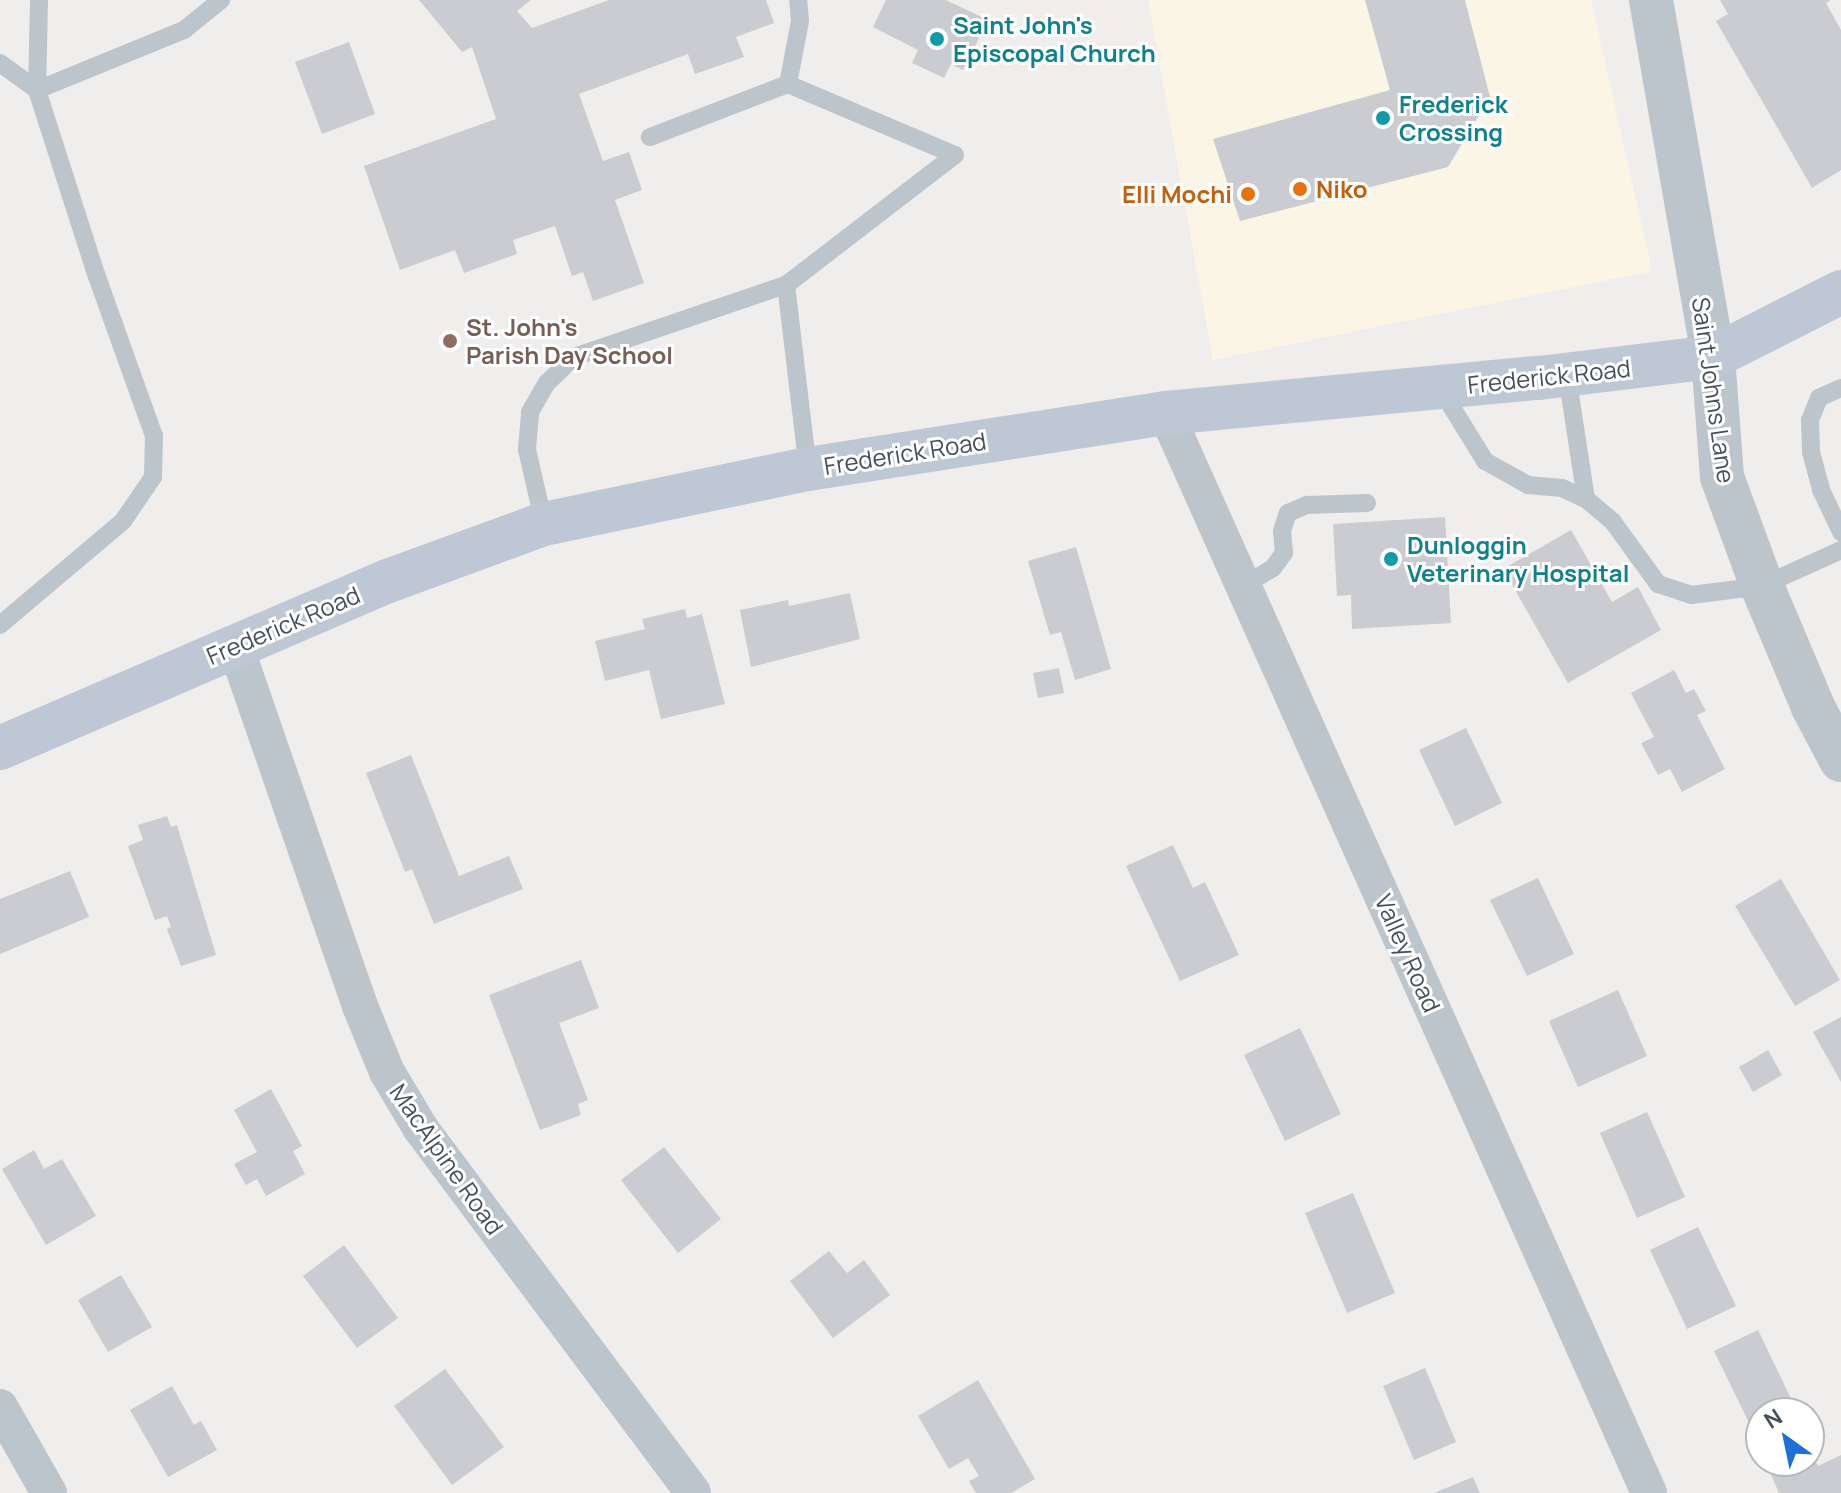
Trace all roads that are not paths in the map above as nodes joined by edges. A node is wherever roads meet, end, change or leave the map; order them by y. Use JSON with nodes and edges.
{"nodes":[{"id":1,"x":39,"y":0,"type":"edge"},
{"id":2,"x":221,"y":0,"type":"edge"},
{"id":3,"x":798,"y":0,"type":"edge"},
{"id":4,"x":1651,"y":0,"type":"edge"},
{"id":5,"x":0,"y":63,"type":"edge"},
{"id":6,"x":788,"y":84,"type":"junction"},
{"id":7,"x":37,"y":90,"type":"junction"},
{"id":8,"x":650,"y":137,"type":"dead end"},
{"id":9,"x":786,"y":285,"type":"junction"},
{"id":10,"x":1841,"y":292,"type":"edge"},
{"id":11,"x":1713,"y":357,"type":"junction"},
{"id":12,"x":1567,"y":375,"type":"junction"},
{"id":13,"x":1440,"y":387,"type":"junction"},
{"id":14,"x":1841,"y":388,"type":"edge"},
{"id":15,"x":1166,"y":413,"type":"junction"},
{"id":16,"x":808,"y":469,"type":"junction"},
{"id":17,"x":1586,"y":499,"type":"junction"},
{"id":18,"x":1367,"y":503,"type":"dead end"},
{"id":19,"x":544,"y":524,"type":"junction"},
{"id":20,"x":1841,"y":532,"type":"edge"},
{"id":21,"x":1841,"y":550,"type":"edge"},
{"id":22,"x":1243,"y":586,"type":"junction"},
{"id":23,"x":1762,"y":586,"type":"junction"},
{"id":24,"x":0,"y":625,"type":"edge"},
{"id":25,"x":235,"y":645,"type":"junction"},
{"id":26,"x":0,"y":748,"type":"edge"},
{"id":27,"x":1841,"y":760,"type":"edge"},
{"id":28,"x":0,"y":1407,"type":"edge"},
{"id":29,"x":49,"y":1493,"type":"edge"},
{"id":30,"x":693,"y":1493,"type":"edge"},
{"id":31,"x":1649,"y":1493,"type":"edge"}],
"edges":[{"from":1,"to":7,"type":"lane"},
{"from":2,"to":7,"type":"lane"},
{"from":3,"to":6,"type":"lane"},
{"from":4,"to":11,"type":"street","name":"Saint Johns Lane"},
{"from":5,"to":7,"type":"lane"},
{"from":6,"to":8,"type":"lane"},
{"from":6,"to":9,"type":"lane"},
{"from":7,"to":24,"type":"lane"},
{"from":9,"to":16,"type":"lane"},
{"from":9,"to":19,"type":"lane"},
{"from":10,"to":11,"type":"main road","name":"Frederick Road"},
{"from":11,"to":12,"type":"main road","name":"Frederick Road"},
{"from":11,"to":23,"type":"street","name":"Saint Johns Lane"},
{"from":12,"to":13,"type":"main road","name":"Frederick Road"},
{"from":12,"to":17,"type":"lane"},
{"from":13,"to":15,"type":"main road","name":"Frederick Road"},
{"from":13,"to":17,"type":"lane"},
{"from":14,"to":20,"type":"lane"},
{"from":15,"to":16,"type":"main road","name":"Frederick Road"},
{"from":15,"to":22,"type":"street","name":"Valley Road"},
{"from":16,"to":19,"type":"main road","name":"Frederick Road"},
{"from":17,"to":23,"type":"lane"},
{"from":18,"to":22,"type":"lane"},
{"from":19,"to":25,"type":"main road","name":"Frederick Road"},
{"from":21,"to":23,"type":"lane"},
{"from":22,"to":31,"type":"street","name":"Valley Road"},
{"from":23,"to":27,"type":"street","name":"Saint Johns Lane"},
{"from":25,"to":26,"type":"main road","name":"Frederick Road"},
{"from":25,"to":30,"type":"street","name":"MacAlpine Road"},
{"from":28,"to":29,"type":"street"}]}
